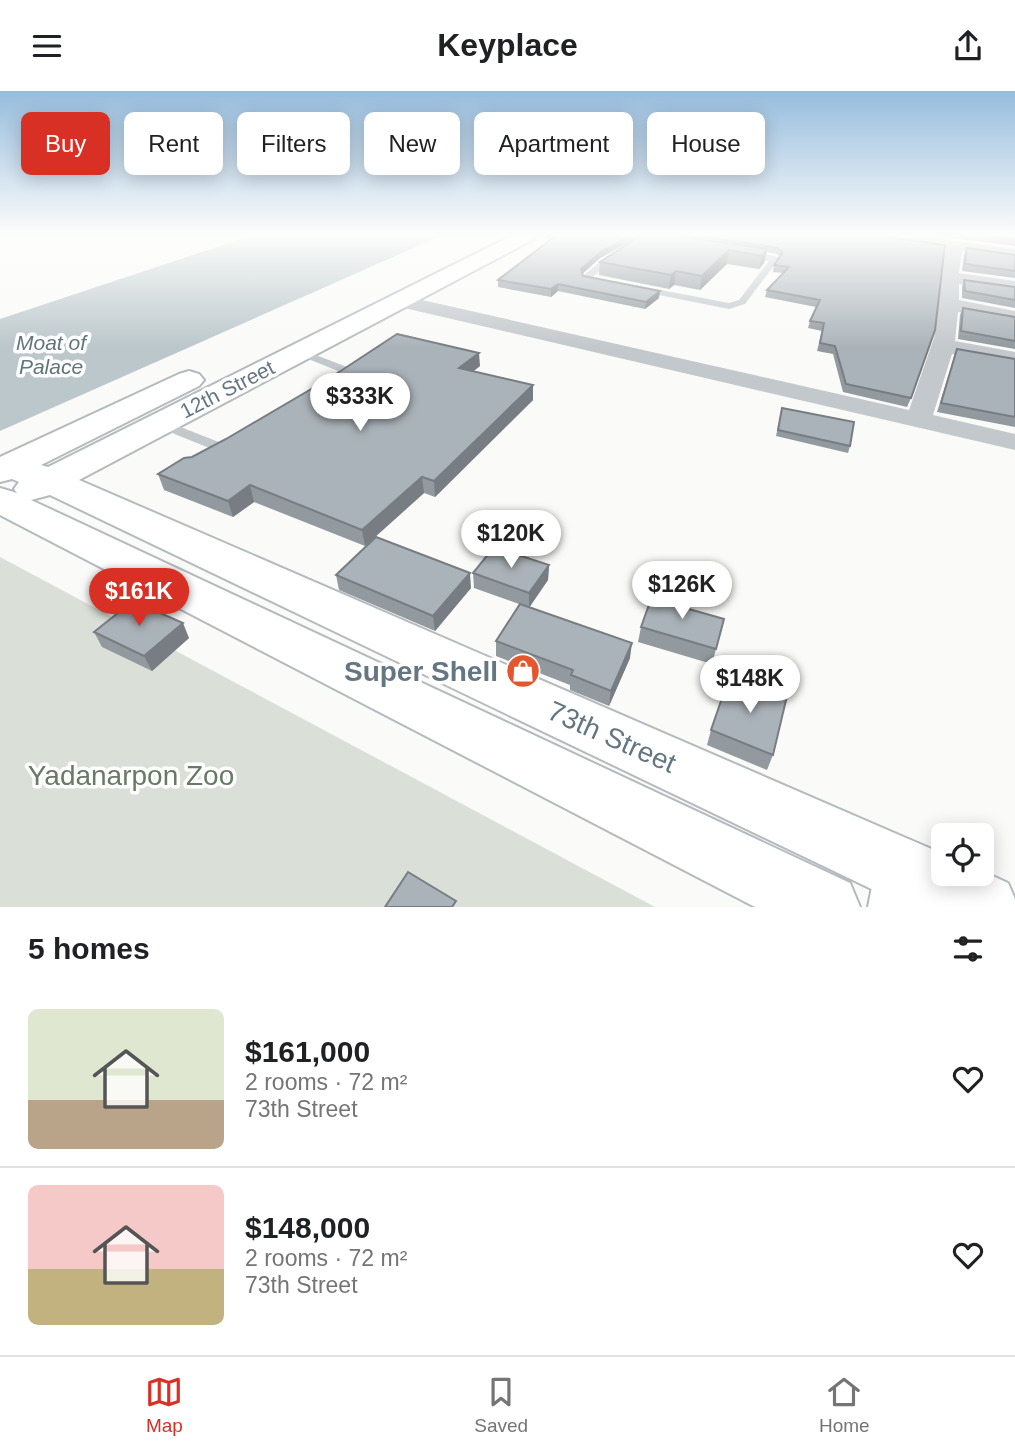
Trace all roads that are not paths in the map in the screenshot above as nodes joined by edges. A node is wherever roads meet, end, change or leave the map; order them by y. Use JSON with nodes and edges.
{"nodes":[{"id":1,"x":422,"y":272,"type":"edge"},
{"id":2,"x":456,"y":272,"type":"edge"},
{"id":3,"x":593,"y":272,"type":"edge"},
{"id":4,"x":765,"y":272,"type":"edge"},
{"id":5,"x":951,"y":272,"type":"edge"},
{"id":6,"x":951,"y":277,"type":"junction"},
{"id":7,"x":1015,"y":287,"type":"edge"},
{"id":8,"x":400,"y":301,"type":"junction"},
{"id":9,"x":949,"y":304,"type":"junction"},
{"id":10,"x":1015,"y":317,"type":"edge"},
{"id":11,"x":944,"y":346,"type":"junction"},
{"id":12,"x":300,"y":352,"type":"junction"},
{"id":13,"x":1015,"y":359,"type":"edge"},
{"id":14,"x":316,"y":394,"type":"edge"},
{"id":15,"x":919,"y":419,"type":"junction"},
{"id":16,"x":160,"y":423,"type":"junction"},
{"id":17,"x":1014,"y":434,"type":"edge"},
{"id":18,"x":224,"y":449,"type":"edge"},
{"id":19,"x":11,"y":488,"type":"edge"},
{"id":20,"x":905,"y":890,"type":"edge"},
{"id":21,"x":825,"y":907,"type":"edge"},
{"id":22,"x":984,"y":907,"type":"edge"}],
"edges":[{"from":1,"to":19,"type":"main road","name":"12th Street"},
{"from":2,"to":8,"type":"main road","name":"12th Street"},
{"from":3,"to":4,"type":"lane"},
{"from":5,"to":6,"type":"street"},
{"from":6,"to":7,"type":"street"},
{"from":6,"to":9,"type":"street"},
{"from":8,"to":12,"type":"main road","name":"12th Street"},
{"from":8,"to":15,"type":"street"},
{"from":9,"to":10,"type":"street"},
{"from":9,"to":11,"type":"street"},
{"from":11,"to":13,"type":"street"},
{"from":11,"to":15,"type":"street"},
{"from":12,"to":14,"type":"lane"},
{"from":12,"to":16,"type":"main road","name":"12th Street"},
{"from":15,"to":17,"type":"street"},
{"from":16,"to":18,"type":"lane"},
{"from":16,"to":19,"type":"main road","name":"12th Street"},
{"from":19,"to":20,"type":"main road","name":"73th Street"},
{"from":19,"to":21,"type":"main road"},
{"from":20,"to":22,"type":"main road","name":"73th Street"}]}
